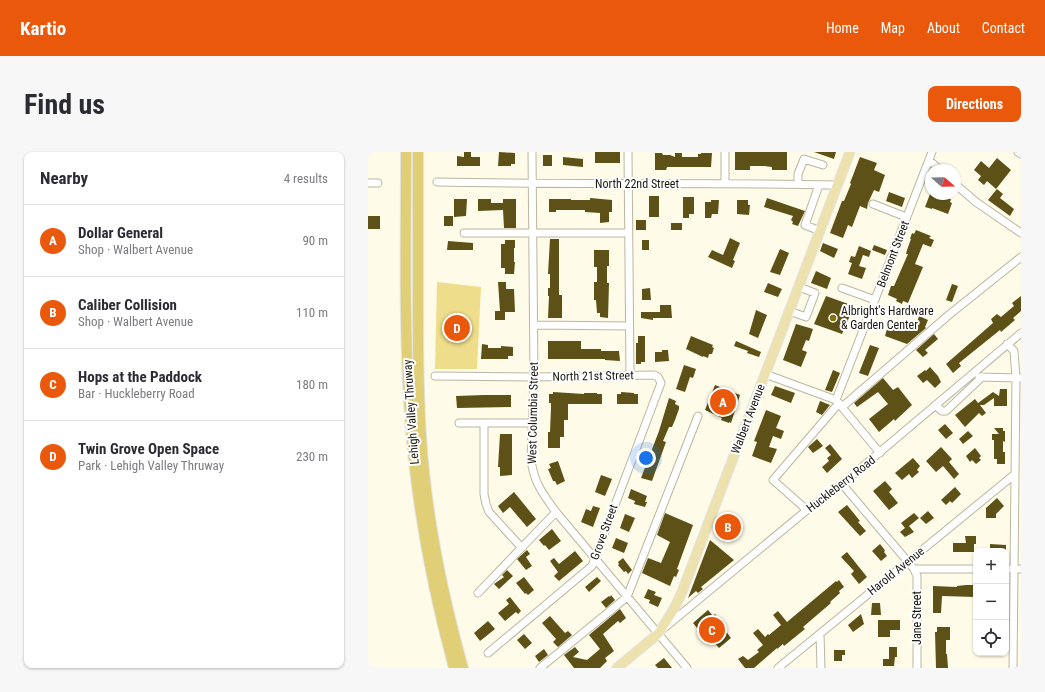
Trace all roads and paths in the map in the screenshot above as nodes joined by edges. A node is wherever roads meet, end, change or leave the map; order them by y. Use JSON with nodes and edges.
{"nodes":[{"id":1,"x":406,"y":152,"type":"edge"},
{"id":2,"x":418,"y":152,"type":"edge"},
{"id":3,"x":532,"y":152,"type":"edge"},
{"id":4,"x":628,"y":152,"type":"edge"},
{"id":5,"x":725,"y":152,"type":"edge"},
{"id":6,"x":850,"y":152,"type":"edge"},
{"id":7,"x":932,"y":152,"type":"edge"},
{"id":8,"x":1018,"y":152,"type":"edge"},
{"id":9,"x":1021,"y":154,"type":"edge"},
{"id":10,"x":929,"y":160,"type":"junction"},
{"id":11,"x":933,"y":164,"type":"edge"},
{"id":12,"x":823,"y":165,"type":"dead end"},
{"id":13,"x":438,"y":182,"type":"dead end"},
{"id":14,"x":368,"y":183,"type":"edge"},
{"id":15,"x":378,"y":183,"type":"dead end"},
{"id":16,"x":532,"y":184,"type":"junction"},
{"id":17,"x":628,"y":184,"type":"junction"},
{"id":18,"x":725,"y":184,"type":"junction"},
{"id":19,"x":798,"y":184,"type":"junction"},
{"id":20,"x":819,"y":185,"type":"junction"},
{"id":21,"x":838,"y":185,"type":"junction"},
{"id":22,"x":961,"y":189,"type":"edge"},
{"id":23,"x":873,"y":204,"type":"dead end"},
{"id":24,"x":906,"y":217,"type":"junction"},
{"id":25,"x":820,"y":231,"type":"junction"},
{"id":26,"x":464,"y":233,"type":"dead end"},
{"id":27,"x":532,"y":233,"type":"junction"},
{"id":28,"x":628,"y":233,"type":"junction"},
{"id":29,"x":1021,"y":233,"type":"edge"},
{"id":30,"x":1021,"y":256,"type":"edge"},
{"id":31,"x":799,"y":287,"type":"junction"},
{"id":32,"x":842,"y":288,"type":"dead end"},
{"id":33,"x":875,"y":300,"type":"junction"},
{"id":34,"x":790,"y":311,"type":"junction"},
{"id":35,"x":534,"y":325,"type":"junction"},
{"id":36,"x":629,"y":326,"type":"junction"},
{"id":37,"x":1021,"y":333,"type":"edge"},
{"id":38,"x":1007,"y":344,"type":"junction"},
{"id":39,"x":766,"y":374,"type":"junction"},
{"id":40,"x":630,"y":375,"type":"junction"},
{"id":41,"x":654,"y":375,"type":"joint"},
{"id":42,"x":435,"y":376,"type":"dead end"},
{"id":43,"x":534,"y":377,"type":"junction"},
{"id":44,"x":968,"y":377,"type":"junction"},
{"id":45,"x":982,"y":377,"type":"junction"},
{"id":46,"x":1018,"y":378,"type":"edge"},
{"id":47,"x":839,"y":404,"type":"junction"},
{"id":48,"x":935,"y":405,"type":"junction"},
{"id":49,"x":698,"y":416,"type":"dead end"},
{"id":50,"x":459,"y":423,"type":"dead end"},
{"id":51,"x":484,"y":423,"type":"junction"},
{"id":52,"x":532,"y":423,"type":"junction"},
{"id":53,"x":1018,"y":426,"type":"edge"},
{"id":54,"x":880,"y":453,"type":"junction"},
{"id":55,"x":1015,"y":474,"type":"junction"},
{"id":56,"x":842,"y":484,"type":"junction"},
{"id":57,"x":807,"y":510,"type":"junction"},
{"id":58,"x":556,"y":512,"type":"junction"},
{"id":59,"x":521,"y":548,"type":"junction"},
{"id":60,"x":595,"y":558,"type":"junction"},
{"id":61,"x":909,"y":561,"type":"junction"},
{"id":62,"x":914,"y":568,"type":"junction"},
{"id":63,"x":973,"y":569,"type":"edge"},
{"id":64,"x":1014,"y":569,"type":"edge"},
{"id":65,"x":478,"y":593,"type":"dead end"},
{"id":66,"x":627,"y":597,"type":"junction"},
{"id":67,"x":1013,"y":621,"type":"junction"},
{"id":68,"x":1021,"y":621,"type":"edge"},
{"id":69,"x":659,"y":633,"type":"junction"},
{"id":70,"x":820,"y":634,"type":"junction"},
{"id":71,"x":488,"y":653,"type":"dead end"},
{"id":72,"x":454,"y":668,"type":"edge"},
{"id":73,"x":463,"y":668,"type":"edge"},
{"id":74,"x":540,"y":668,"type":"edge"},
{"id":75,"x":617,"y":668,"type":"edge"},
{"id":76,"x":687,"y":668,"type":"edge"},
{"id":77,"x":778,"y":668,"type":"edge"},
{"id":78,"x":820,"y":668,"type":"edge"},
{"id":79,"x":917,"y":668,"type":"edge"},
{"id":80,"x":1013,"y":668,"type":"edge"}],
"edges":[{"from":1,"to":72,"type":"highway","name":"Lehigh Valley Thruway"},
{"from":2,"to":73,"type":"highway","name":"Lehigh Valley Thruway"},
{"from":3,"to":16,"type":"street","name":"West Columbia Street"},
{"from":4,"to":17,"type":"street"},
{"from":5,"to":18,"type":"street"},
{"from":6,"to":21,"type":"main road","name":"Walbert Avenue"},
{"from":7,"to":10,"type":"street","name":"Belmont Street"},
{"from":8,"to":9,"type":"street"},
{"from":10,"to":11,"type":"street"},
{"from":10,"to":24,"type":"street","name":"Belmont Street"},
{"from":12,"to":19,"type":"street"},
{"from":13,"to":16,"type":"street","name":"North 22nd Street"},
{"from":14,"to":15,"type":"street"},
{"from":16,"to":17,"type":"street","name":"North 22nd Street"},
{"from":16,"to":27,"type":"street","name":"West Columbia Street"},
{"from":17,"to":18,"type":"street","name":"North 22nd Street"},
{"from":17,"to":28,"type":"street"},
{"from":18,"to":19,"type":"street","name":"North 22nd Street"},
{"from":19,"to":20,"type":"street","name":"North 22nd Street"},
{"from":20,"to":21,"type":"street","name":"North 22nd Street"},
{"from":20,"to":25,"type":"street"},
{"from":21,"to":25,"type":"main road","name":"Walbert Avenue"},
{"from":22,"to":29,"type":"street"},
{"from":23,"to":24,"type":"street"},
{"from":24,"to":33,"type":"street","name":"Belmont Street"},
{"from":25,"to":31,"type":"main road","name":"Walbert Avenue"},
{"from":26,"to":27,"type":"street"},
{"from":27,"to":28,"type":"street"},
{"from":27,"to":35,"type":"street","name":"West Columbia Street"},
{"from":28,"to":36,"type":"street"},
{"from":30,"to":47,"type":"street"},
{"from":31,"to":34,"type":"main road","name":"Walbert Avenue"},
{"from":31,"to":34,"type":"street"},
{"from":32,"to":33,"type":"street"},
{"from":33,"to":47,"type":"street","name":"Belmont Street"},
{"from":34,"to":39,"type":"main road","name":"Walbert Avenue"},
{"from":35,"to":36,"type":"street"},
{"from":35,"to":43,"type":"street","name":"West Columbia Street"},
{"from":36,"to":40,"type":"street"},
{"from":37,"to":38,"type":"street","name":"Huckleberry Road"},
{"from":38,"to":44,"type":"street","name":"Huckleberry Road"},
{"from":38,"to":46,"type":"street"},
{"from":39,"to":47,"type":"street"},
{"from":39,"to":69,"type":"main road","name":"Walbert Avenue"},
{"from":40,"to":41,"type":"street","name":"North 21st Street"},
{"from":40,"to":43,"type":"street","name":"North 21st Street"},
{"from":41,"to":60,"type":"street","name":"Grove Street"},
{"from":42,"to":43,"type":"street","name":"North 21st Street"},
{"from":43,"to":52,"type":"street","name":"West Columbia Street"},
{"from":44,"to":45,"type":"street"},
{"from":44,"to":48,"type":"street","name":"Huckleberry Road"},
{"from":45,"to":46,"type":"street"},
{"from":45,"to":48,"type":"street"},
{"from":46,"to":53,"type":"street"},
{"from":47,"to":54,"type":"street"},
{"from":47,"to":57,"type":"street","name":"Belmont Street"},
{"from":48,"to":54,"type":"street","name":"Huckleberry Road"},
{"from":49,"to":66,"type":"street"},
{"from":50,"to":51,"type":"street"},
{"from":51,"to":52,"type":"street"},
{"from":51,"to":59,"type":"street"},
{"from":52,"to":58,"type":"street","name":"West Columbia Street"},
{"from":53,"to":55,"type":"street"},
{"from":54,"to":56,"type":"street","name":"Huckleberry Road"},
{"from":55,"to":61,"type":"street","name":"Harold Avenue"},
{"from":55,"to":64,"type":"street"},
{"from":56,"to":57,"type":"street","name":"Huckleberry Road"},
{"from":56,"to":61,"type":"street"},
{"from":57,"to":69,"type":"street","name":"Huckleberry Road"},
{"from":58,"to":59,"type":"street"},
{"from":58,"to":60,"type":"street","name":"West Columbia Street"},
{"from":59,"to":65,"type":"street"},
{"from":60,"to":66,"type":"street","name":"West Columbia Street"},
{"from":60,"to":71,"type":"street","name":"Grove Street"},
{"from":61,"to":62,"type":"street"},
{"from":61,"to":70,"type":"street","name":"Harold Avenue"},
{"from":62,"to":63,"type":"street"},
{"from":62,"to":79,"type":"street","name":"Jane Street"},
{"from":64,"to":67,"type":"street"},
{"from":66,"to":69,"type":"street","name":"West Columbia Street"},
{"from":66,"to":74,"type":"street"},
{"from":67,"to":68,"type":"street"},
{"from":67,"to":80,"type":"street"},
{"from":69,"to":75,"type":"main road","name":"Walbert Avenue"},
{"from":69,"to":76,"type":"street","name":"West Columbia Street"},
{"from":70,"to":77,"type":"street","name":"Harold Avenue"},
{"from":70,"to":78,"type":"street"}]}
